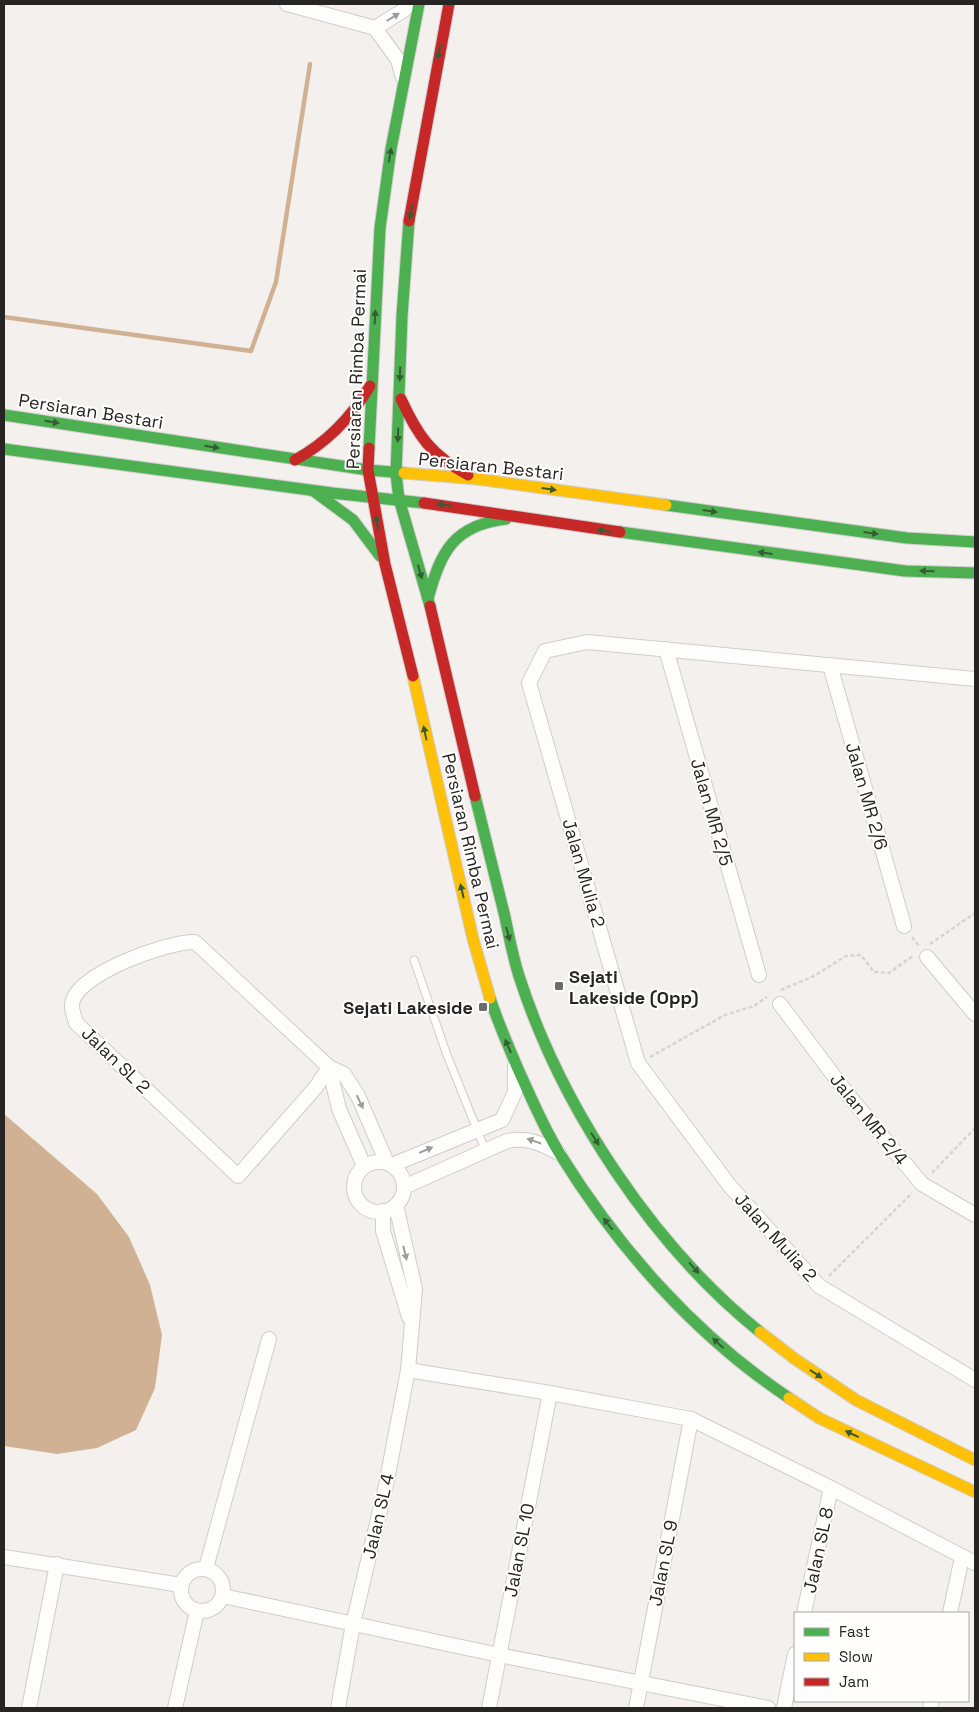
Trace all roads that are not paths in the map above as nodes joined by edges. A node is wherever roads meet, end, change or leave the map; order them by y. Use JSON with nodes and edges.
{"nodes":[{"id":1,"x":287,"y":4,"type":"edge"},
{"id":2,"x":409,"y":4,"type":"edge"},
{"id":3,"x":419,"y":4,"type":"edge"},
{"id":4,"x":449,"y":4,"type":"edge"},
{"id":5,"x":375,"y":28,"type":"junction"},
{"id":6,"x":404,"y":82,"type":"junction"},
{"id":7,"x":372,"y":383,"type":"junction"},
{"id":8,"x":400,"y":396,"type":"junction"},
{"id":9,"x":4,"y":415,"type":"edge"},
{"id":10,"x":4,"y":449,"type":"edge"},
{"id":11,"x":295,"y":460,"type":"junction"},
{"id":12,"x":368,"y":470,"type":"junction"},
{"id":13,"x":396,"y":474,"type":"junction"},
{"id":14,"x":477,"y":479,"type":"junction"},
{"id":15,"x":312,"y":491,"type":"junction"},
{"id":16,"x":372,"y":496,"type":"junction"},
{"id":17,"x":399,"y":498,"type":"junction"},
{"id":18,"x":522,"y":516,"type":"junction"},
{"id":19,"x":975,"y":542,"type":"edge"},
{"id":20,"x":385,"y":564,"type":"junction"},
{"id":21,"x":975,"y":573,"type":"edge"},
{"id":22,"x":428,"y":600,"type":"junction"},
{"id":23,"x":666,"y":649,"type":"junction"},
{"id":24,"x":830,"y":665,"type":"junction"},
{"id":25,"x":975,"y":680,"type":"edge"},
{"id":26,"x":904,"y":926,"type":"dead end"},
{"id":27,"x":928,"y":950,"type":"road end"},
{"id":28,"x":414,"y":960,"type":"dead end"},
{"id":29,"x":759,"y":975,"type":"dead end"},
{"id":30,"x":780,"y":1004,"type":"dead end"},
{"id":31,"x":975,"y":1014,"type":"edge"},
{"id":32,"x":515,"y":1063,"type":"junction"},
{"id":33,"x":329,"y":1067,"type":"junction"},
{"id":34,"x":476,"y":1130,"type":"junction"},
{"id":35,"x":486,"y":1152,"type":"junction"},
{"id":36,"x":559,"y":1153,"type":"junction"},
{"id":37,"x":389,"y":1164,"type":"junction"},
{"id":38,"x":364,"y":1166,"type":"junction"},
{"id":39,"x":404,"y":1187,"type":"junction"},
{"id":40,"x":396,"y":1205,"type":"junction"},
{"id":41,"x":383,"y":1211,"type":"junction"},
{"id":42,"x":975,"y":1215,"type":"edge"},
{"id":43,"x":411,"y":1322,"type":"junction"},
{"id":44,"x":269,"y":1339,"type":"dead end"},
{"id":45,"x":408,"y":1370,"type":"junction"},
{"id":46,"x":975,"y":1380,"type":"edge"},
{"id":47,"x":550,"y":1393,"type":"junction"},
{"id":48,"x":856,"y":1400,"type":"junction"},
{"id":49,"x":691,"y":1419,"type":"junction"},
{"id":50,"x":880,"y":1446,"type":"junction"},
{"id":51,"x":975,"y":1449,"type":"edge"},
{"id":52,"x":975,"y":1460,"type":"edge"},
{"id":53,"x":975,"y":1481,"type":"edge"},
{"id":54,"x":831,"y":1488,"type":"junction"},
{"id":55,"x":975,"y":1492,"type":"edge"},
{"id":56,"x":962,"y":1557,"type":"junction"},
{"id":57,"x":4,"y":1558,"type":"edge"},
{"id":58,"x":975,"y":1563,"type":"edge"},
{"id":59,"x":57,"y":1564,"type":"junction"},
{"id":60,"x":206,"y":1568,"type":"junction"},
{"id":61,"x":181,"y":1584,"type":"junction"},
{"id":62,"x":223,"y":1596,"type":"junction"},
{"id":63,"x":197,"y":1611,"type":"junction"},
{"id":64,"x":804,"y":1612,"type":"edge"},
{"id":65,"x":950,"y":1612,"type":"edge"},
{"id":66,"x":353,"y":1624,"type":"junction"},
{"id":67,"x":499,"y":1655,"type":"junction"},
{"id":68,"x":794,"y":1659,"type":"edge"},
{"id":69,"x":641,"y":1682,"type":"junction"},
{"id":70,"x":29,"y":1708,"type":"edge"},
{"id":71,"x":175,"y":1708,"type":"edge"},
{"id":72,"x":338,"y":1708,"type":"edge"},
{"id":73,"x":489,"y":1708,"type":"edge"},
{"id":74,"x":636,"y":1708,"type":"edge"},
{"id":75,"x":768,"y":1708,"type":"edge"},
{"id":76,"x":784,"y":1708,"type":"edge"}],
"edges":[{"from":1,"to":5,"type":"street"},
{"from":5,"to":2,"type":"street","one_way":true},
{"from":3,"to":6,"type":"main road","name":"Persiaran Rimba Permai"},
{"from":4,"to":8,"type":"main road","name":"Persiaran Rimba Permai","one_way":true},
{"from":5,"to":6,"type":"street"},
{"from":7,"to":6,"type":"main road","name":"Persiaran Rimba Permai","one_way":true},
{"from":7,"to":11,"type":"main road"},
{"from":7,"to":12,"type":"main road","name":"Persiaran Rimba Permai"},
{"from":8,"to":13,"type":"main road","name":"Persiaran Rimba Permai","one_way":true},
{"from":8,"to":14,"type":"main road"},
{"from":9,"to":11,"type":"main road","name":"Persiaran Bestari","one_way":true},
{"from":10,"to":15,"type":"main road"},
{"from":11,"to":12,"type":"main road","name":"Persiaran Bestari"},
{"from":12,"to":13,"type":"main road","name":"Persiaran Bestari"},
{"from":12,"to":16,"type":"main road","name":"Persiaran Rimba Permai"},
{"from":13,"to":14,"type":"main road","name":"Persiaran Bestari"},
{"from":13,"to":17,"type":"main road","name":"Persiaran Rimba Permai"},
{"from":14,"to":19,"type":"main road","name":"Persiaran Bestari","one_way":true},
{"from":15,"to":16,"type":"main road"},
{"from":15,"to":20,"type":"main road"},
{"from":16,"to":17,"type":"main road"},
{"from":20,"to":16,"type":"main road","name":"Persiaran Rimba Permai","one_way":true},
{"from":18,"to":17,"type":"main road","one_way":true},
{"from":17,"to":22,"type":"main road","name":"Persiaran Rimba Permai","one_way":true},
{"from":21,"to":18,"type":"main road","one_way":true},
{"from":18,"to":22,"type":"main road"},
{"from":32,"to":20,"type":"main road","name":"Persiaran Rimba Permai","one_way":true},
{"from":22,"to":48,"type":"main road","name":"Persiaran Rimba Permai","one_way":true},
{"from":23,"to":24,"type":"street","name":"Jalan Mulia 2"},
{"from":23,"to":29,"type":"street","name":"Jalan MR 2/5"},
{"from":23,"to":46,"type":"street","name":"Jalan Mulia 2"},
{"from":24,"to":25,"type":"street","name":"Jalan Mulia 2"},
{"from":24,"to":26,"type":"street","name":"Jalan MR 2/6"},
{"from":27,"to":31,"type":"street"},
{"from":28,"to":34,"type":"lane"},
{"from":30,"to":42,"type":"street","name":"Jalan MR 2/4"},
{"from":32,"to":34,"type":"street"},
{"from":32,"to":36,"type":"main road","name":"Persiaran Rimba Permai"},
{"from":33,"to":33,"type":"street","name":"Jalan SL 2"},
{"from":33,"to":37,"type":"street","name":"Jalan SL 2","one_way":true},
{"from":33,"to":38,"type":"street"},
{"from":34,"to":35,"type":"lane"},
{"from":37,"to":34,"type":"street","one_way":true},
{"from":36,"to":35,"type":"street","one_way":true},
{"from":35,"to":39,"type":"street"},
{"from":50,"to":36,"type":"main road","name":"Persiaran Rimba Permai","one_way":true},
{"from":37,"to":38,"type":"street"},
{"from":37,"to":39,"type":"street"},
{"from":38,"to":41,"type":"street"},
{"from":39,"to":40,"type":"street"},
{"from":40,"to":41,"type":"street"},
{"from":40,"to":43,"type":"street","name":"Jalan SL 4","one_way":true},
{"from":41,"to":43,"type":"street","name":"Jalan SL 4"},
{"from":43,"to":45,"type":"street","name":"Jalan SL 4"},
{"from":44,"to":60,"type":"street"},
{"from":45,"to":47,"type":"street"},
{"from":45,"to":66,"type":"street","name":"Jalan SL 4"},
{"from":47,"to":49,"type":"street"},
{"from":47,"to":67,"type":"street","name":"Jalan SL 10"},
{"from":48,"to":51,"type":"main road"},
{"from":48,"to":52,"type":"main road","name":"Persiaran Rimba Permai"},
{"from":49,"to":54,"type":"street"},
{"from":49,"to":69,"type":"street","name":"Jalan SL 9"},
{"from":50,"to":53,"type":"main road"},
{"from":50,"to":55,"type":"main road","name":"Persiaran Rimba Permai"},
{"from":54,"to":56,"type":"street"},
{"from":54,"to":64,"type":"street","name":"Jalan SL 8"},
{"from":56,"to":58,"type":"street"},
{"from":56,"to":65,"type":"street"},
{"from":57,"to":59,"type":"street"},
{"from":59,"to":61,"type":"street"},
{"from":59,"to":70,"type":"street"},
{"from":60,"to":61,"type":"street"},
{"from":60,"to":62,"type":"street"},
{"from":61,"to":63,"type":"street"},
{"from":62,"to":63,"type":"street"},
{"from":62,"to":66,"type":"street"},
{"from":63,"to":71,"type":"street"},
{"from":66,"to":67,"type":"street"},
{"from":66,"to":72,"type":"street","name":"Jalan SL 4"},
{"from":67,"to":69,"type":"street"},
{"from":67,"to":73,"type":"street","name":"Jalan SL 10"},
{"from":68,"to":76,"type":"street"},
{"from":69,"to":74,"type":"street","name":"Jalan SL 9"},
{"from":69,"to":75,"type":"street"}]}
